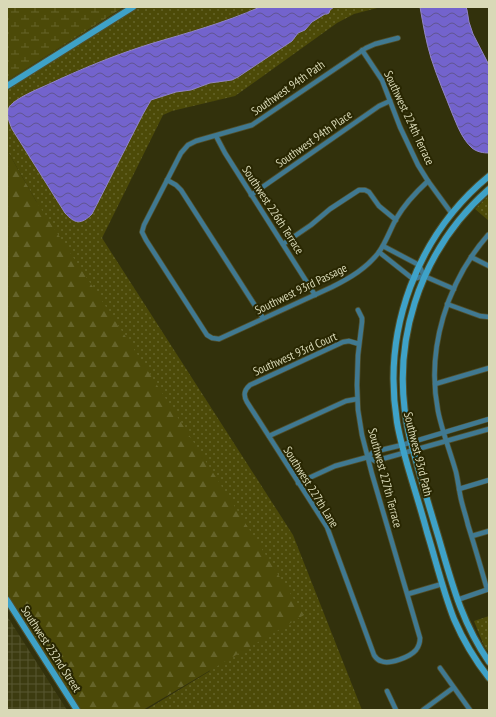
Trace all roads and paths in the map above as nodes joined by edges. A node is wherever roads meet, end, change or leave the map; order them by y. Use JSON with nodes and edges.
{"nodes":[{"id":1,"x":133,"y":7,"type":"edge"},
{"id":2,"x":398,"y":38,"type":"dead end"},
{"id":3,"x":362,"y":50,"type":"junction"},
{"id":4,"x":7,"y":86,"type":"edge"},
{"id":5,"x":390,"y":101,"type":"junction"},
{"id":6,"x":216,"y":136,"type":"junction"},
{"id":7,"x":489,"y":176,"type":"edge"},
{"id":8,"x":167,"y":180,"type":"junction"},
{"id":9,"x":428,"y":181,"type":"junction"},
{"id":10,"x":489,"y":188,"type":"edge"},
{"id":11,"x":251,"y":195,"type":"junction"},
{"id":12,"x":452,"y":214,"type":"junction"},
{"id":13,"x":396,"y":220,"type":"junction"},
{"id":14,"x":488,"y":235,"type":"dead end"},
{"id":15,"x":283,"y":244,"type":"junction"},
{"id":16,"x":383,"y":246,"type":"junction"},
{"id":17,"x":379,"y":252,"type":"junction"},
{"id":18,"x":471,"y":257,"type":"junction"},
{"id":19,"x":419,"y":265,"type":"junction"},
{"id":20,"x":489,"y":266,"type":"edge"},
{"id":21,"x":424,"y":276,"type":"junction"},
{"id":22,"x":413,"y":279,"type":"junction"},
{"id":23,"x":454,"y":289,"type":"junction"},
{"id":24,"x":315,"y":295,"type":"junction"},
{"id":25,"x":447,"y":304,"type":"junction"},
{"id":26,"x":358,"y":310,"type":"dead end"},
{"id":27,"x":489,"y":317,"type":"edge"},
{"id":28,"x":263,"y":318,"type":"junction"},
{"id":29,"x":212,"y":338,"type":"joint"},
{"id":30,"x":359,"y":344,"type":"junction"},
{"id":31,"x":489,"y":368,"type":"edge"},
{"id":32,"x":435,"y":384,"type":"junction"},
{"id":33,"x":245,"y":393,"type":"joint"},
{"id":34,"x":357,"y":399,"type":"junction"},
{"id":35,"x":489,"y":419,"type":"edge"},
{"id":36,"x":489,"y":429,"type":"edge"},
{"id":37,"x":444,"y":433,"type":"junction"},
{"id":38,"x":268,"y":436,"type":"junction"},
{"id":39,"x":446,"y":441,"type":"junction"},
{"id":40,"x":411,"y":442,"type":"junction"},
{"id":41,"x":402,"y":445,"type":"junction"},
{"id":42,"x":413,"y":450,"type":"junction"},
{"id":43,"x":404,"y":453,"type":"junction"},
{"id":44,"x":368,"y":457,"type":"junction"},
{"id":45,"x":489,"y":480,"type":"edge"},
{"id":46,"x":298,"y":482,"type":"junction"},
{"id":47,"x":459,"y":489,"type":"junction"},
{"id":48,"x":489,"y":531,"type":"edge"},
{"id":49,"x":472,"y":536,"type":"junction"},
{"id":50,"x":442,"y":584,"type":"junction"},
{"id":51,"x":488,"y":589,"type":"edge"},
{"id":52,"x":408,"y":594,"type":"junction"},
{"id":53,"x":7,"y":600,"type":"edge"},
{"id":54,"x":457,"y":600,"type":"junction"},
{"id":55,"x":418,"y":647,"type":"joint"},
{"id":56,"x":489,"y":662,"type":"edge"},
{"id":57,"x":440,"y":668,"type":"dead end"},
{"id":58,"x":489,"y":678,"type":"edge"},
{"id":59,"x":453,"y":688,"type":"junction"},
{"id":60,"x":387,"y":691,"type":"dead end"},
{"id":61,"x":77,"y":710,"type":"edge"},
{"id":62,"x":396,"y":710,"type":"edge"},
{"id":63,"x":423,"y":710,"type":"edge"},
{"id":64,"x":470,"y":710,"type":"edge"}],
"edges":[{"from":1,"to":4,"type":"street"},
{"from":2,"to":3,"type":"street","name":"Southwest 94th Path"},
{"from":3,"to":5,"type":"street","name":"Southwest 224th Terrace"},
{"from":3,"to":6,"type":"street","name":"Southwest 94th Path"},
{"from":5,"to":9,"type":"street","name":"Southwest 224th Terrace"},
{"from":5,"to":11,"type":"street","name":"Southwest 94th Place"},
{"from":6,"to":8,"type":"street","name":"Southwest 94th Path"},
{"from":6,"to":11,"type":"street","name":"Southwest 226th Terrace"},
{"from":7,"to":12,"type":"street","name":"Southwest 93rd Path"},
{"from":8,"to":28,"type":"street"},
{"from":8,"to":29,"type":"street","name":"Southwest 94th Path"},
{"from":9,"to":12,"type":"street","name":"Southwest 224th Terrace"},
{"from":9,"to":13,"type":"street","name":"Southwest 93rd Passage"},
{"from":10,"to":21,"type":"street","name":"Southwest 93rd Path"},
{"from":11,"to":15,"type":"street","name":"Southwest 226th Terrace"},
{"from":12,"to":19,"type":"street","name":"Southwest 93rd Path"},
{"from":13,"to":15,"type":"street"},
{"from":13,"to":16,"type":"street","name":"Southwest 93rd Passage"},
{"from":14,"to":18,"type":"street"},
{"from":15,"to":24,"type":"street","name":"Southwest 226th Terrace"},
{"from":16,"to":17,"type":"street","name":"Southwest 93rd Passage"},
{"from":16,"to":19,"type":"street"},
{"from":17,"to":22,"type":"street"},
{"from":17,"to":24,"type":"street","name":"Southwest 93rd Passage"},
{"from":18,"to":20,"type":"street"},
{"from":18,"to":23,"type":"street"},
{"from":19,"to":21,"type":"street"},
{"from":19,"to":22,"type":"street","name":"Southwest 93rd Path"},
{"from":21,"to":22,"type":"street"},
{"from":21,"to":23,"type":"street"},
{"from":21,"to":40,"type":"street","name":"Southwest 93rd Path"},
{"from":22,"to":41,"type":"street","name":"Southwest 93rd Path"},
{"from":23,"to":25,"type":"street"},
{"from":24,"to":28,"type":"street","name":"Southwest 93rd Passage"},
{"from":25,"to":27,"type":"street"},
{"from":25,"to":32,"type":"street"},
{"from":26,"to":30,"type":"street","name":"Southwest 227th Terrace"},
{"from":28,"to":29,"type":"street","name":"Southwest 93rd Passage"},
{"from":30,"to":33,"type":"street","name":"Southwest 93rd Court"},
{"from":30,"to":34,"type":"street","name":"Southwest 227th Terrace"},
{"from":31,"to":32,"type":"street"},
{"from":32,"to":37,"type":"street"},
{"from":33,"to":38,"type":"street","name":"Southwest 227th Lane"},
{"from":34,"to":38,"type":"street"},
{"from":34,"to":44,"type":"street","name":"Southwest 227th Terrace"},
{"from":35,"to":37,"type":"street"},
{"from":36,"to":39,"type":"street"},
{"from":37,"to":39,"type":"street"},
{"from":37,"to":40,"type":"street"},
{"from":38,"to":46,"type":"street","name":"Southwest 227th Lane"},
{"from":39,"to":42,"type":"street"},
{"from":39,"to":47,"type":"street"},
{"from":40,"to":41,"type":"street"},
{"from":40,"to":42,"type":"street","name":"Southwest 93rd Path"},
{"from":41,"to":43,"type":"street","name":"Southwest 93rd Path"},
{"from":41,"to":44,"type":"street"},
{"from":42,"to":43,"type":"street"},
{"from":42,"to":54,"type":"street","name":"Southwest 93rd Path"},
{"from":43,"to":44,"type":"street"},
{"from":43,"to":50,"type":"street","name":"Southwest 93rd Path"},
{"from":44,"to":46,"type":"street"},
{"from":44,"to":52,"type":"street","name":"Southwest 227th Terrace"},
{"from":45,"to":47,"type":"street"},
{"from":46,"to":55,"type":"street","name":"Southwest 227th Lane"},
{"from":47,"to":49,"type":"street"},
{"from":48,"to":49,"type":"street"},
{"from":49,"to":51,"type":"street"},
{"from":50,"to":52,"type":"street"},
{"from":50,"to":58,"type":"street","name":"Southwest 93rd Path"},
{"from":51,"to":54,"type":"street"},
{"from":52,"to":55,"type":"street","name":"Southwest 227th Terrace"},
{"from":53,"to":61,"type":"street","name":"Southwest 232nd Street"},
{"from":54,"to":56,"type":"street","name":"Southwest 93rd Path"},
{"from":57,"to":59,"type":"street"},
{"from":59,"to":63,"type":"street"},
{"from":59,"to":64,"type":"street"},
{"from":60,"to":62,"type":"street"}]}
